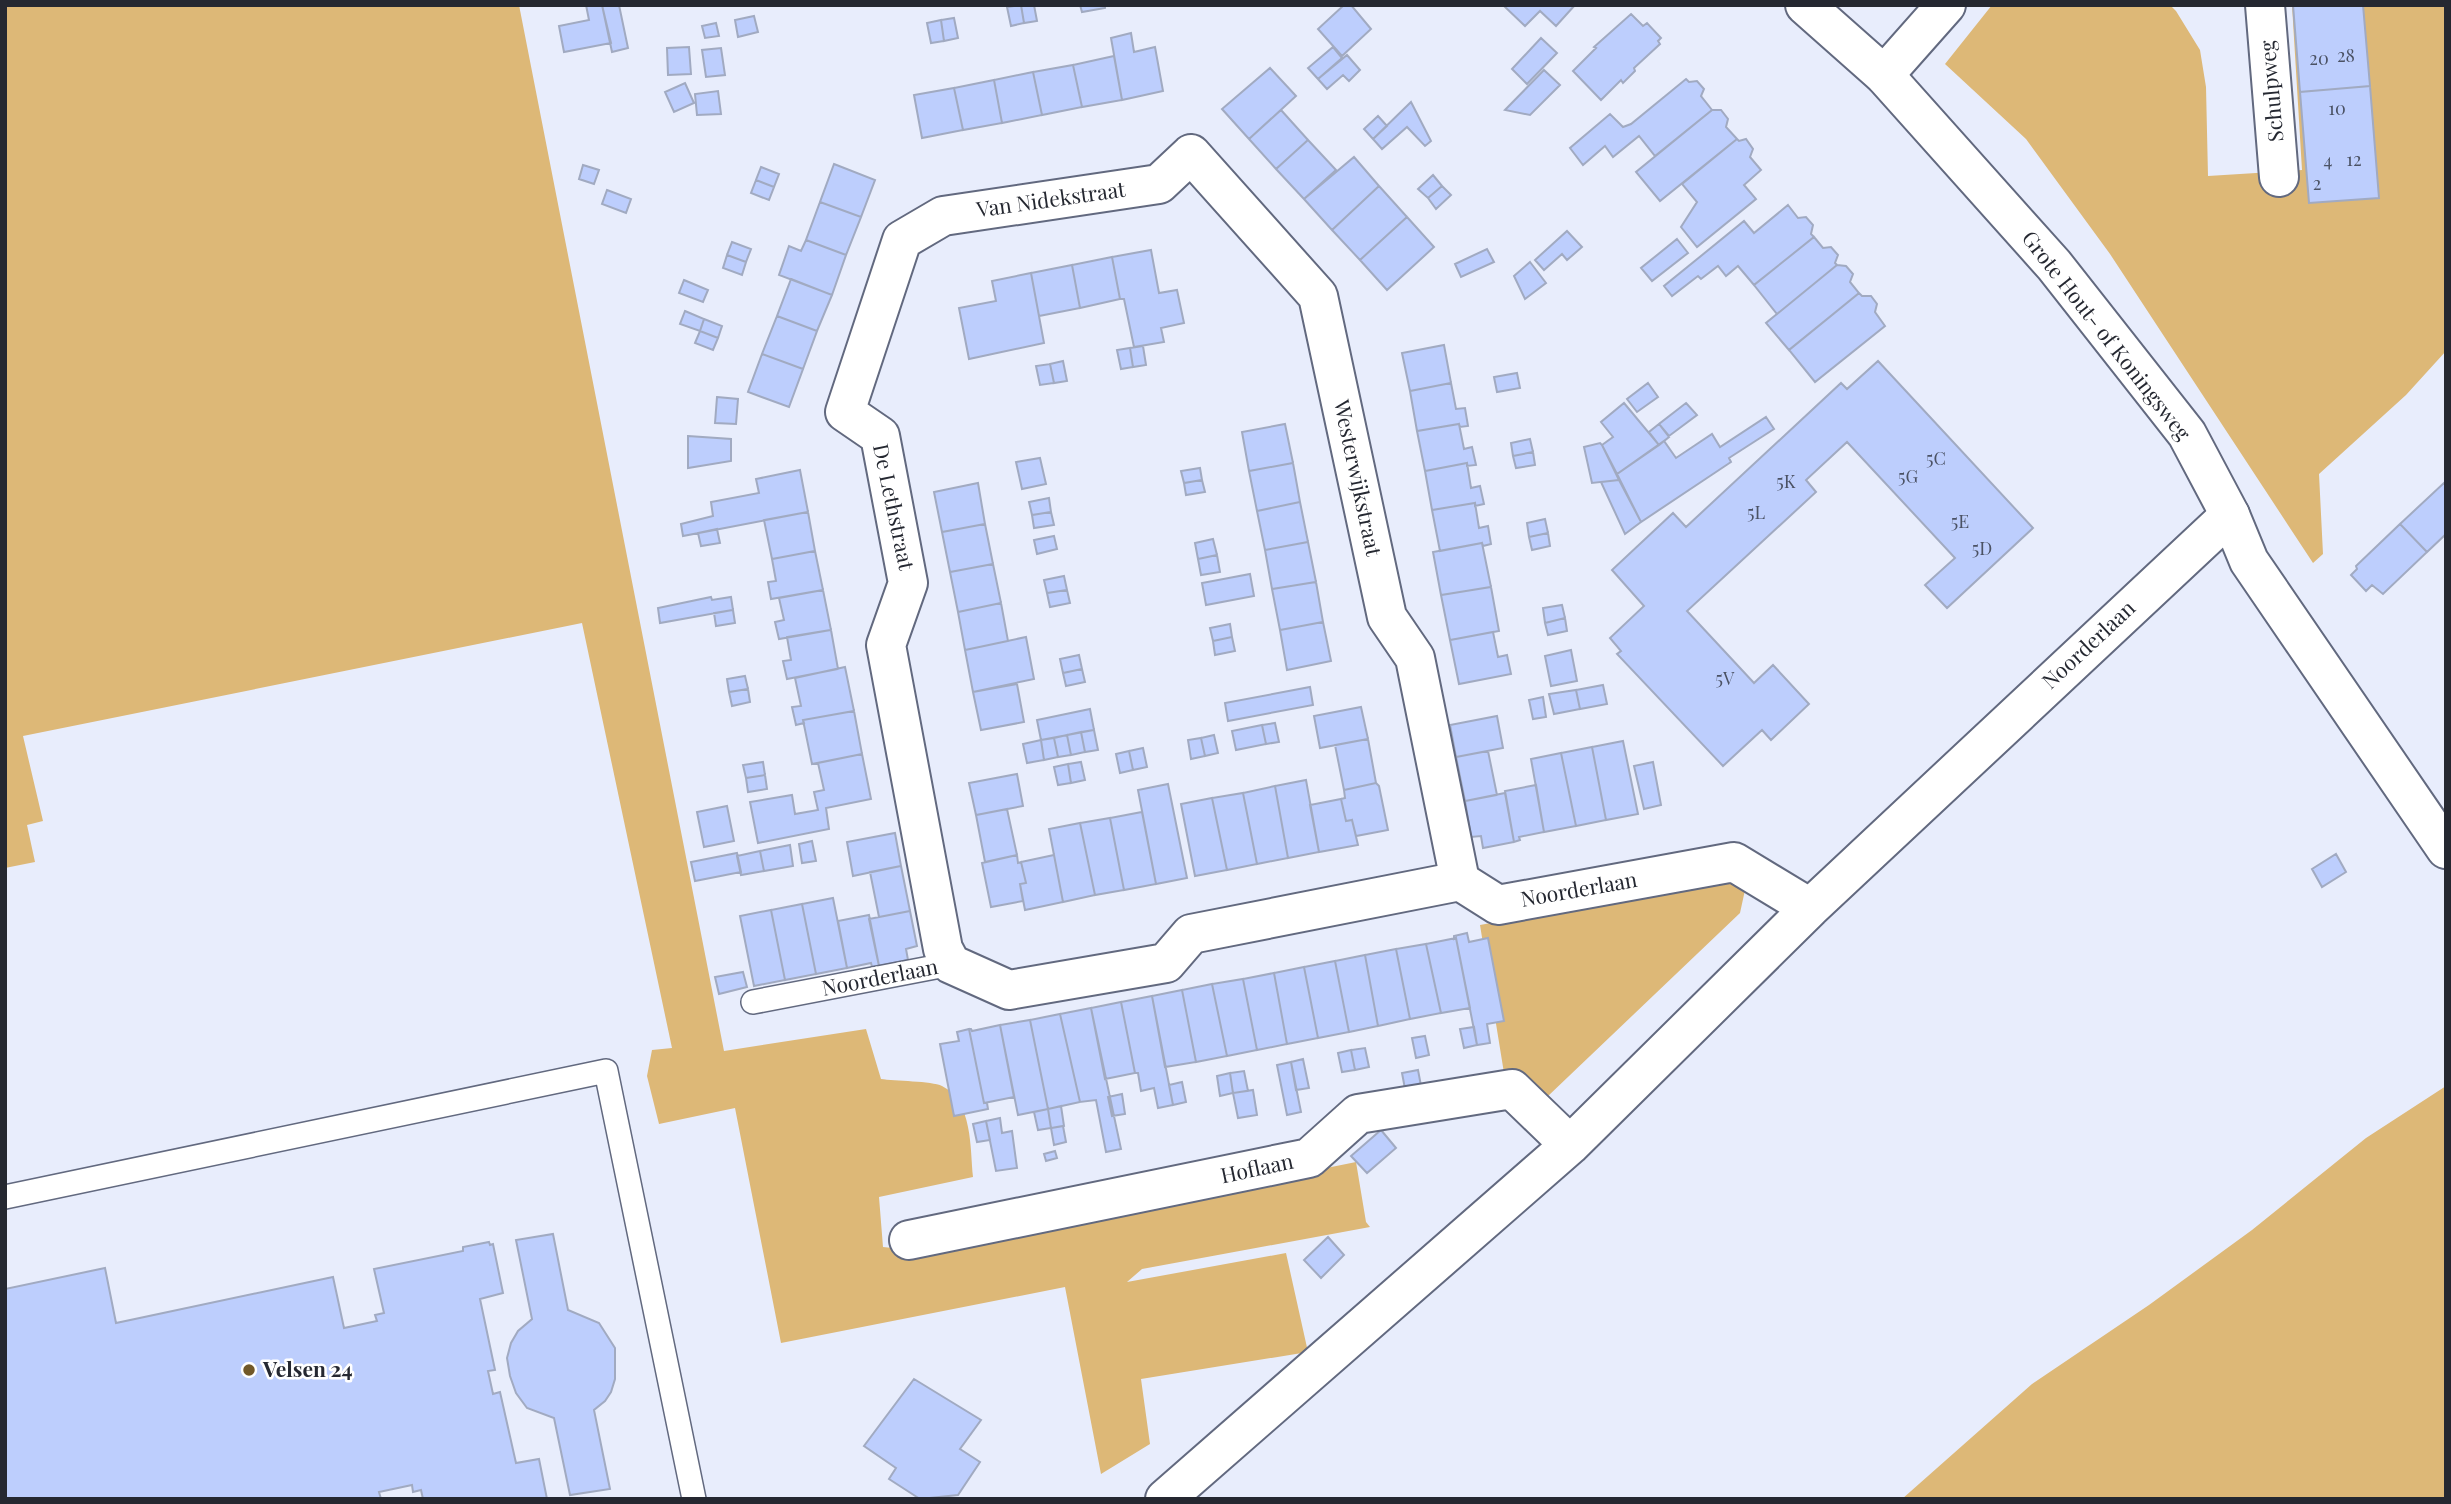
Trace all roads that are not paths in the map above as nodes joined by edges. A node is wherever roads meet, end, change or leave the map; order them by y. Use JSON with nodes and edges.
{"nodes":[{"id":1,"x":1805,"y":5,"type":"edge"},
{"id":2,"x":1946,"y":5,"type":"edge"},
{"id":3,"x":2265,"y":5,"type":"edge"},
{"id":4,"x":1884,"y":75,"type":"junction"},
{"id":5,"x":2279,"y":177,"type":"dead end"},
{"id":6,"x":1160,"y":184,"type":"joint"},
{"id":7,"x":943,"y":216,"type":"joint"},
{"id":8,"x":2230,"y":515,"type":"junction"},
{"id":9,"x":2446,"y":849,"type":"edge"},
{"id":10,"x":1460,"y":881,"type":"junction"},
{"id":11,"x":1810,"y":908,"type":"junction"},
{"id":12,"x":951,"y":964,"type":"junction"},
{"id":13,"x":753,"y":1002,"type":"dead end"},
{"id":14,"x":1570,"y":1144,"type":"junction"},
{"id":15,"x":5,"y":1197,"type":"edge"},
{"id":16,"x":909,"y":1240,"type":"dead end"},
{"id":17,"x":694,"y":1499,"type":"edge"},
{"id":18,"x":1165,"y":1499,"type":"edge"}],
"edges":[{"from":1,"to":4,"type":"street","name":"Grote Hout- of Koningsweg"},
{"from":2,"to":4,"type":"street"},
{"from":3,"to":5,"type":"street","name":"Schulpweg"},
{"from":4,"to":8,"type":"street","name":"Grote Hout- of Koningsweg"},
{"from":6,"to":7,"type":"street","name":"Van Nidekstraat"},
{"from":6,"to":10,"type":"street","name":"Westerwijkstraat"},
{"from":7,"to":12,"type":"street","name":"De Lethstraat"},
{"from":8,"to":9,"type":"street","name":"Grote Hout- of Koningsweg"},
{"from":8,"to":11,"type":"street","name":"Noorderlaan"},
{"from":10,"to":11,"type":"street","name":"Noorderlaan"},
{"from":10,"to":12,"type":"street","name":"Noorderlaan"},
{"from":11,"to":14,"type":"street"},
{"from":12,"to":13,"type":"lane","name":"Noorderlaan"},
{"from":14,"to":16,"type":"street","name":"Hoflaan"},
{"from":14,"to":18,"type":"street"},
{"from":15,"to":17,"type":"lane"}]}
